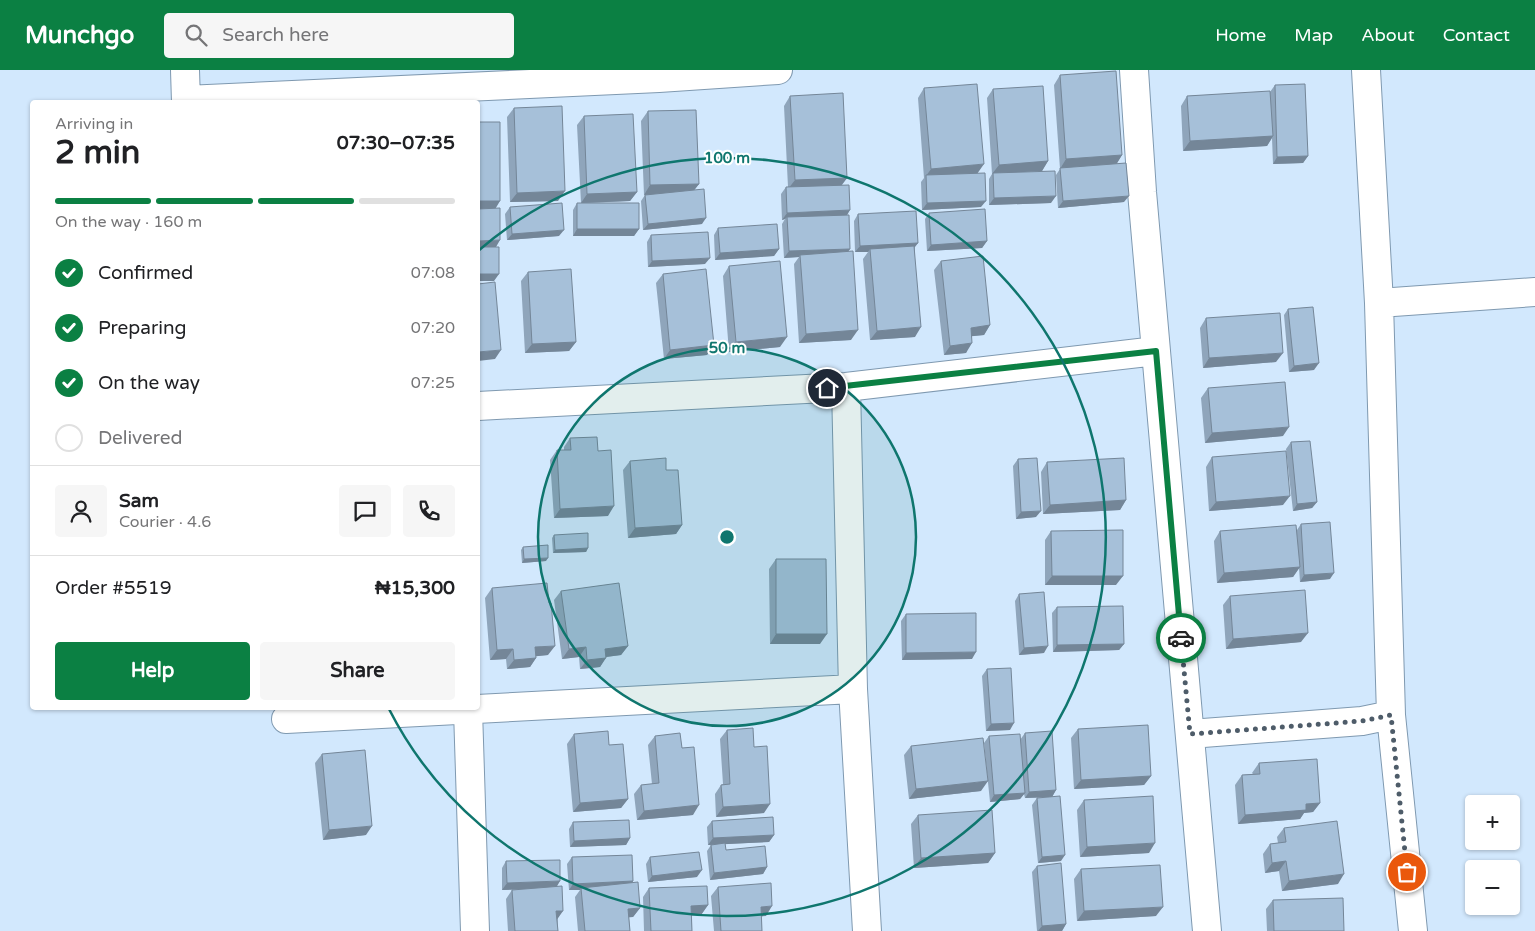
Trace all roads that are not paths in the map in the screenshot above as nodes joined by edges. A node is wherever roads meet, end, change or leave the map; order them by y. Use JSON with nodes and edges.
{"nodes":[{"id":1,"x":185,"y":70,"type":"edge"},
{"id":2,"x":778,"y":70,"type":"edge"},
{"id":3,"x":1134,"y":70,"type":"edge"},
{"id":4,"x":1366,"y":70,"type":"edge"},
{"id":5,"x":186,"y":100,"type":"edge"},
{"id":6,"x":206,"y":100,"type":"edge"},
{"id":7,"x":1535,"y":292,"type":"edge"},
{"id":8,"x":1379,"y":303,"type":"junction"},
{"id":9,"x":1156,"y":351,"type":"junction"},
{"id":10,"x":846,"y":387,"type":"junction"},
{"id":11,"x":480,"y":406,"type":"edge"},
{"id":12,"x":853,"y":689,"type":"junction"},
{"id":13,"x":480,"y":709,"type":"edge"},
{"id":14,"x":468,"y":710,"type":"joint"},
{"id":15,"x":1391,"y":715,"type":"junction"},
{"id":16,"x":286,"y":719,"type":"dead end"},
{"id":17,"x":1190,"y":734,"type":"junction"},
{"id":18,"x":475,"y":931,"type":"edge"},
{"id":19,"x":867,"y":931,"type":"edge"},
{"id":20,"x":1207,"y":931,"type":"edge"},
{"id":21,"x":1413,"y":931,"type":"edge"}],
"edges":[{"from":1,"to":5,"type":"street"},
{"from":2,"to":6,"type":"street"},
{"from":3,"to":9,"type":"street"},
{"from":4,"to":8,"type":"street"},
{"from":7,"to":8,"type":"street"},
{"from":8,"to":15,"type":"street"},
{"from":9,"to":10,"type":"street"},
{"from":9,"to":17,"type":"street"},
{"from":10,"to":11,"type":"street"},
{"from":10,"to":12,"type":"street"},
{"from":12,"to":13,"type":"street"},
{"from":12,"to":19,"type":"street"},
{"from":14,"to":16,"type":"street"},
{"from":14,"to":18,"type":"street"},
{"from":15,"to":17,"type":"street"},
{"from":15,"to":21,"type":"street"},
{"from":17,"to":20,"type":"street"}]}
